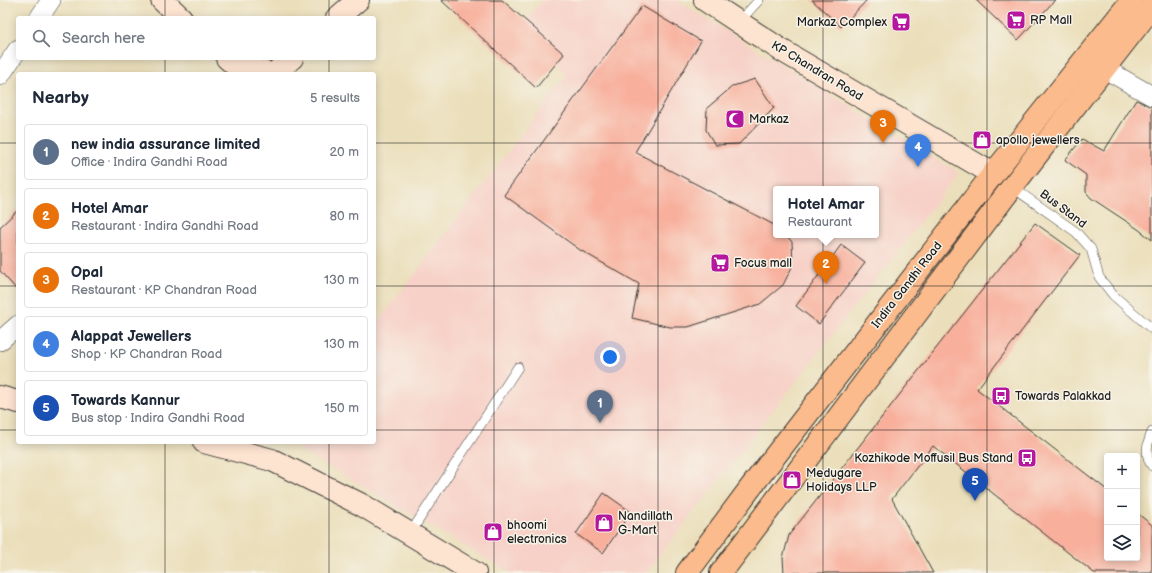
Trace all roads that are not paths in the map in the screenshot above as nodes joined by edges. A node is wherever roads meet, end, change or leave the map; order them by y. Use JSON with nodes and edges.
{"nodes":[{"id":1,"x":52,"y":0,"type":"edge"},
{"id":2,"x":358,"y":0,"type":"edge"},
{"id":3,"x":706,"y":0,"type":"edge"},
{"id":4,"x":759,"y":0,"type":"edge"},
{"id":5,"x":1132,"y":0,"type":"edge"},
{"id":6,"x":1152,"y":7,"type":"edge"},
{"id":7,"x":1121,"y":9,"type":"edge"},
{"id":8,"x":1152,"y":11,"type":"edge"},
{"id":9,"x":40,"y":16,"type":"edge"},
{"id":10,"x":338,"y":16,"type":"edge"},
{"id":11,"x":739,"y":22,"type":"junction"},
{"id":12,"x":1137,"y":28,"type":"junction"},
{"id":13,"x":16,"y":52,"type":"edge"},
{"id":14,"x":229,"y":60,"type":"edge"},
{"id":15,"x":290,"y":60,"type":"edge"},
{"id":16,"x":1104,"y":70,"type":"junction"},
{"id":17,"x":264,"y":72,"type":"edge"},
{"id":18,"x":274,"y":72,"type":"edge"},
{"id":19,"x":0,"y":76,"type":"edge"},
{"id":20,"x":1152,"y":96,"type":"edge"},
{"id":21,"x":993,"y":174,"type":"junction"},
{"id":22,"x":1012,"y":187,"type":"junction"},
{"id":23,"x":16,"y":327,"type":"edge"},
{"id":24,"x":1152,"y":329,"type":"edge"},
{"id":25,"x":0,"y":341,"type":"edge"},
{"id":26,"x":518,"y":367,"type":"dead end"},
{"id":27,"x":0,"y":397,"type":"edge"},
{"id":28,"x":16,"y":401,"type":"edge"},
{"id":29,"x":1152,"y":432,"type":"edge"},
{"id":30,"x":212,"y":444,"type":"edge"},
{"id":31,"x":1152,"y":466,"type":"edge"},
{"id":32,"x":411,"y":532,"type":"junction"},
{"id":33,"x":749,"y":537,"type":"junction"},
{"id":34,"x":475,"y":573,"type":"edge"},
{"id":35,"x":687,"y":573,"type":"edge"},
{"id":36,"x":721,"y":573,"type":"edge"},
{"id":37,"x":731,"y":573,"type":"edge"}],
"edges":[{"from":1,"to":9,"type":"street"},
{"from":2,"to":10,"type":"street"},
{"from":3,"to":11,"type":"street","name":"KP Chandran Road"},
{"from":4,"to":11,"type":"lane"},
{"from":5,"to":7,"type":"main road","name":"Indira Gandhi Road"},
{"from":6,"to":12,"type":"main road","name":"Indira Gandhi Road"},
{"from":7,"to":21,"type":"main road","name":"Indira Gandhi Road"},
{"from":8,"to":12,"type":"main road"},
{"from":11,"to":21,"type":"street","name":"KP Chandran Road"},
{"from":12,"to":16,"type":"main road","name":"Indira Gandhi Road"},
{"from":13,"to":19,"type":"street"},
{"from":14,"to":17,"type":"street"},
{"from":15,"to":18,"type":"street"},
{"from":16,"to":20,"type":"street"},
{"from":16,"to":22,"type":"main road","name":"Indira Gandhi Road"},
{"from":21,"to":35,"type":"main road","name":"Indira Gandhi Road"},
{"from":22,"to":24,"type":"lane","name":"Bus Stand"},
{"from":22,"to":33,"type":"main road","name":"Indira Gandhi Road"},
{"from":23,"to":25,"type":"street"},
{"from":26,"to":32,"type":"lane"},
{"from":27,"to":28,"type":"street"},
{"from":29,"to":31,"type":"lane"},
{"from":30,"to":32,"type":"street"},
{"from":32,"to":34,"type":"street"},
{"from":33,"to":36,"type":"main road","name":"Indira Gandhi Road"},
{"from":33,"to":37,"type":"main road"}]}
